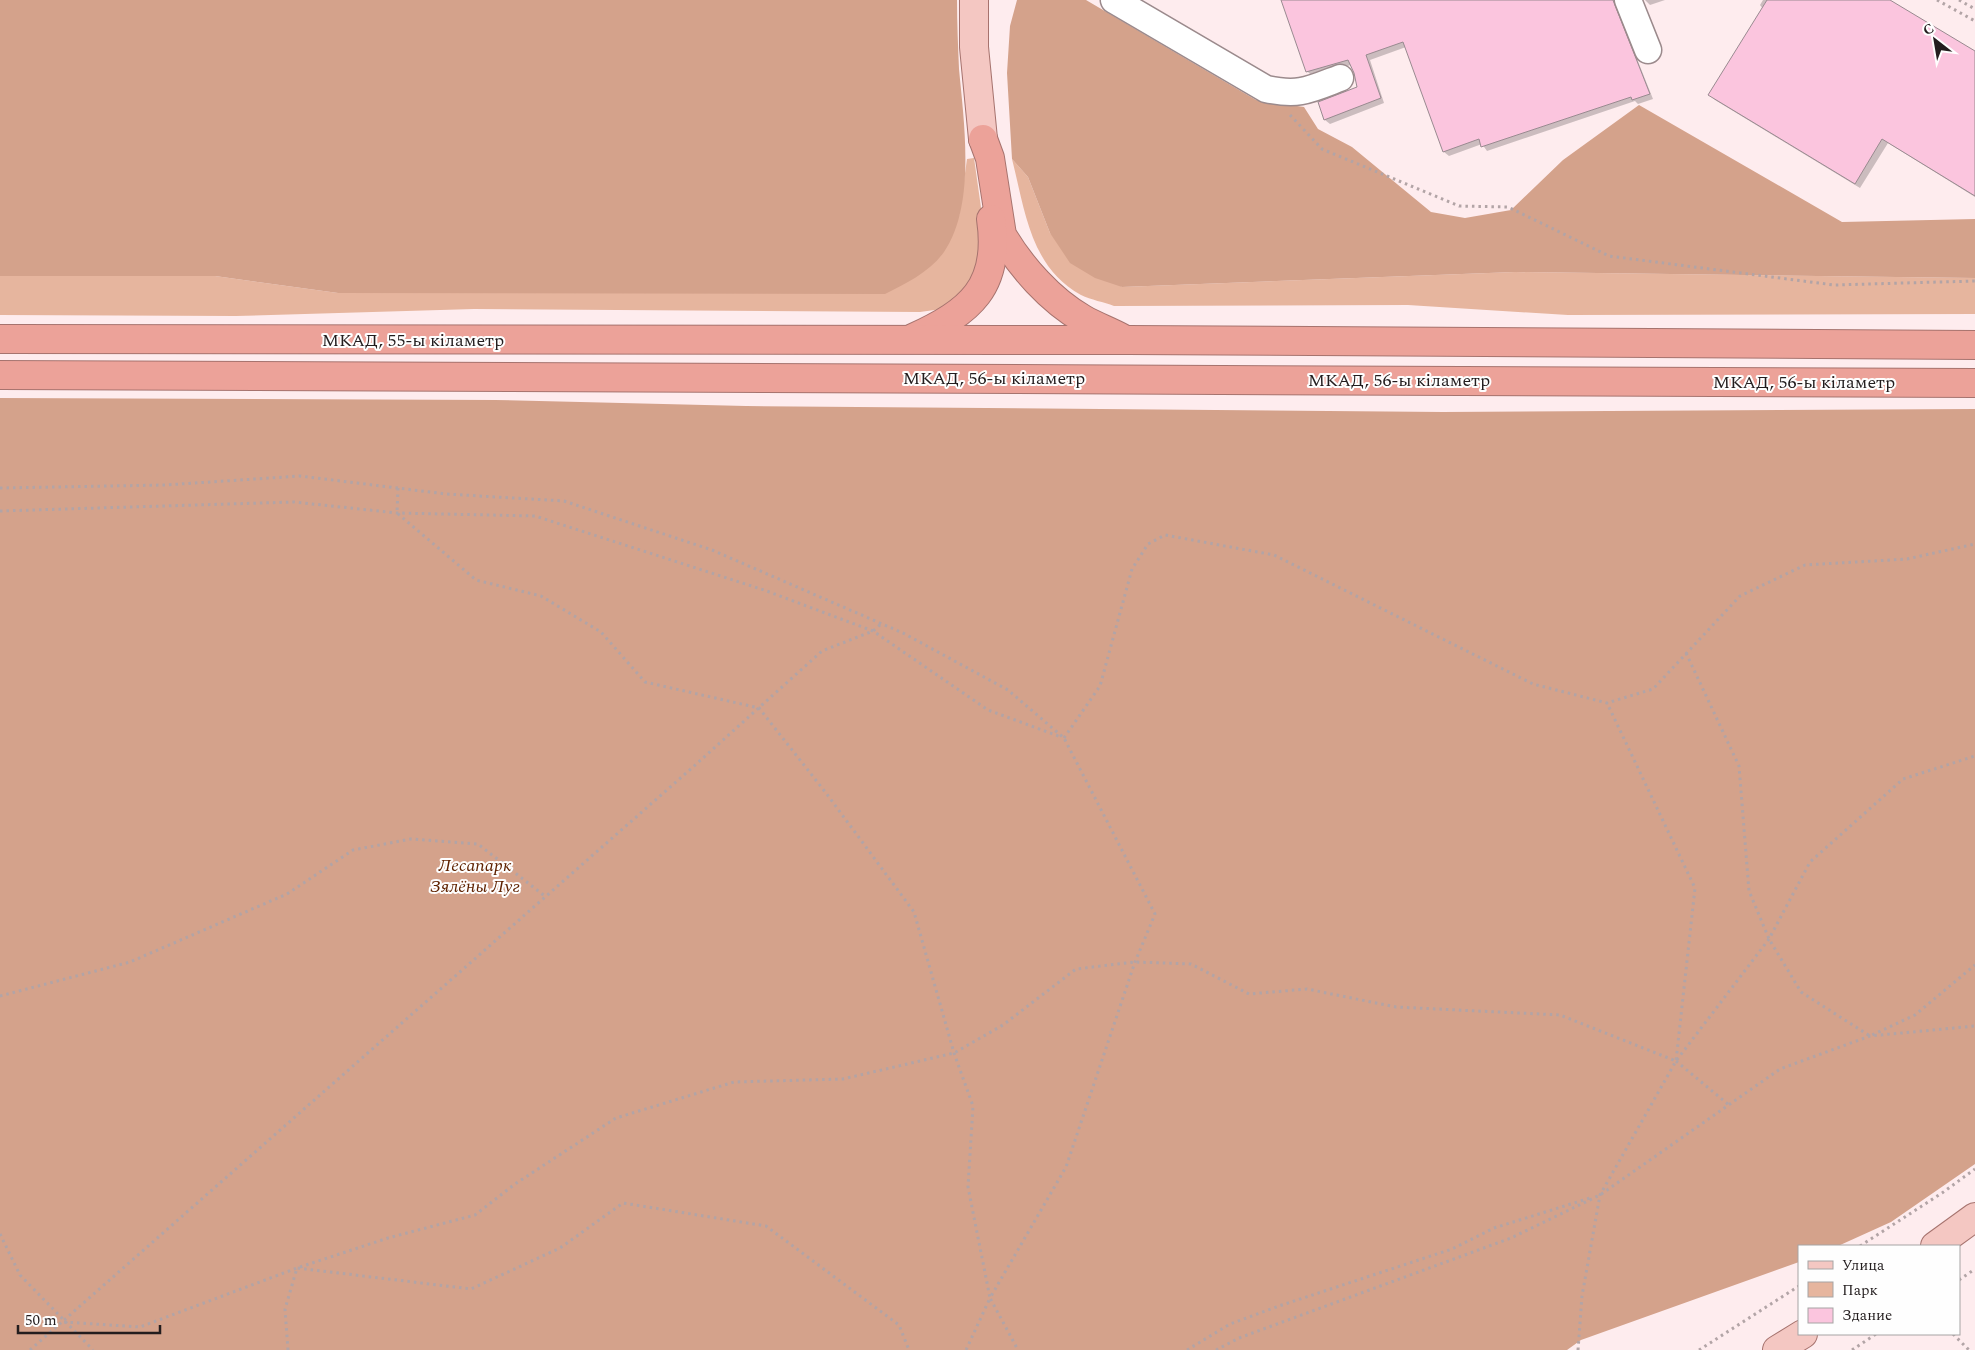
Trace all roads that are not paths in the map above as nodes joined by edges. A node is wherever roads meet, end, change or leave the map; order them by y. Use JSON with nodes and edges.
{"nodes":[{"id":1,"x":974,"y":0,"type":"edge"},
{"id":2,"x":1114,"y":0,"type":"edge"},
{"id":3,"x":1628,"y":0,"type":"edge"},
{"id":4,"x":1648,"y":50,"type":"dead end"},
{"id":5,"x":1340,"y":78,"type":"dead end"},
{"id":6,"x":983,"y":139,"type":"junction"},
{"id":7,"x":0,"y":339,"type":"edge"},
{"id":8,"x":1128,"y":340,"type":"junction"},
{"id":9,"x":826,"y":341,"type":"joint"},
{"id":10,"x":904,"y":342,"type":"junction"},
{"id":11,"x":1975,"y":345,"type":"edge"},
{"id":12,"x":0,"y":375,"type":"edge"},
{"id":13,"x":823,"y":378,"type":"joint"},
{"id":14,"x":1975,"y":383,"type":"edge"},
{"id":15,"x":1975,"y":1217,"type":"edge"},
{"id":16,"x":1936,"y":1245,"type":"edge"},
{"id":17,"x":1801,"y":1335,"type":"edge"},
{"id":18,"x":1777,"y":1350,"type":"edge"}],
"edges":[{"from":1,"to":6,"type":"main road"},
{"from":2,"to":5,"type":"lane"},
{"from":3,"to":4,"type":"lane"},
{"from":6,"to":8,"type":"highway"},
{"from":6,"to":10,"type":"highway"},
{"from":7,"to":9,"type":"highway","name":"МКАД, 55-ы кіламетр"},
{"from":8,"to":10,"type":"highway","name":"МКАД, 56-ы кіламетр"},
{"from":8,"to":11,"type":"highway","name":"МКАД, 56-ы кіламетр"},
{"from":9,"to":10,"type":"highway","name":"МКАД, 56-ы кіламетр"},
{"from":12,"to":13,"type":"highway","name":"МКАД, 55-ы кіламетр"},
{"from":13,"to":14,"type":"highway","name":"МКАД, 56-ы кіламетр"},
{"from":15,"to":16,"type":"main road"},
{"from":17,"to":18,"type":"main road"}]}
